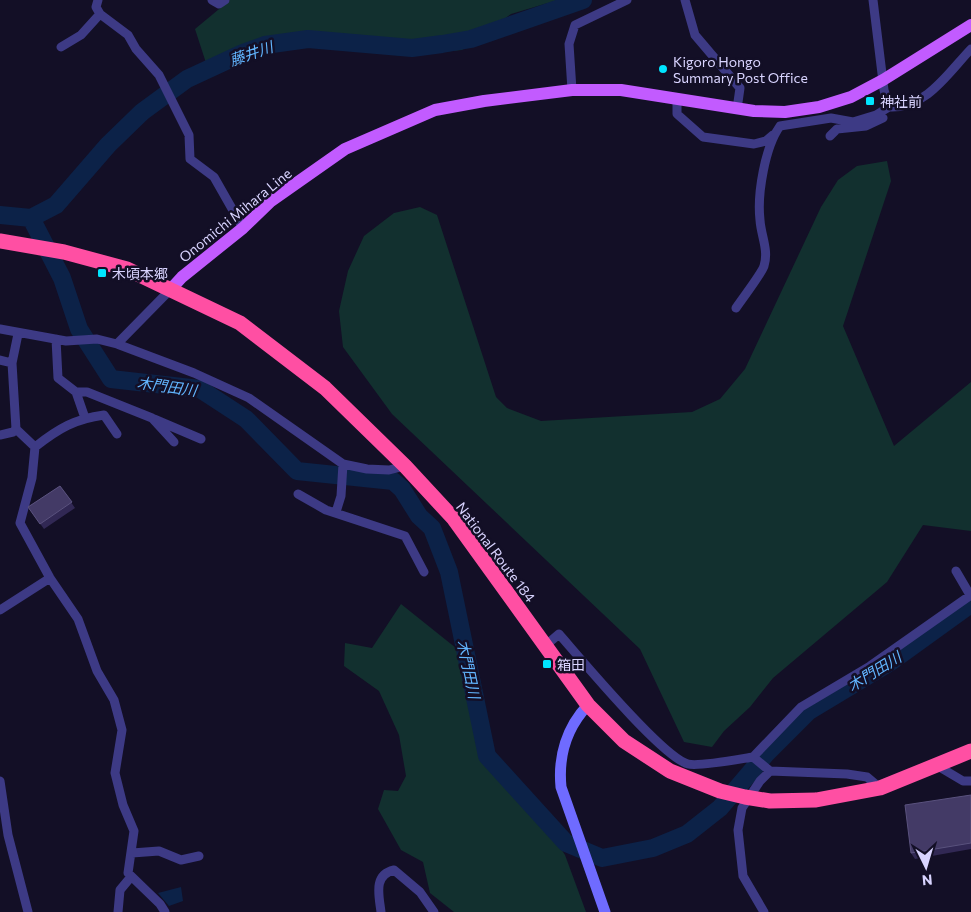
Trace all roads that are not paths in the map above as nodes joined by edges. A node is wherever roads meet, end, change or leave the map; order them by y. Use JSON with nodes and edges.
{"nodes":[{"id":1,"x":98,"y":0,"type":"edge"},
{"id":2,"x":212,"y":0,"type":"edge"},
{"id":3,"x":225,"y":0,"type":"edge"},
{"id":4,"x":626,"y":0,"type":"edge"},
{"id":5,"x":685,"y":0,"type":"edge"},
{"id":6,"x":873,"y":0,"type":"edge"},
{"id":7,"x":100,"y":14,"type":"junction"},
{"id":8,"x":971,"y":25,"type":"edge"},
{"id":9,"x":62,"y":47,"type":"dead end"},
{"id":10,"x":971,"y":49,"type":"edge"},
{"id":11,"x":883,"y":80,"type":"junction"},
{"id":12,"x":572,"y":90,"type":"junction"},
{"id":13,"x":677,"y":99,"type":"junction"},
{"id":14,"x":890,"y":107,"type":"junction"},
{"id":15,"x":737,"y":109,"type":"junction"},
{"id":16,"x":773,"y":136,"type":"junction"},
{"id":17,"x":830,"y":136,"type":"dead end"},
{"id":18,"x":243,"y":228,"type":"junction"},
{"id":19,"x":0,"y":241,"type":"edge"},
{"id":20,"x":171,"y":289,"type":"junction"},
{"id":21,"x":736,"y":308,"type":"dead end"},
{"id":22,"x":0,"y":329,"type":"edge"},
{"id":23,"x":18,"y":334,"type":"junction"},
{"id":24,"x":56,"y":339,"type":"junction"},
{"id":25,"x":117,"y":344,"type":"junction"},
{"id":26,"x":0,"y":360,"type":"edge"},
{"id":27,"x":12,"y":363,"type":"junction"},
{"id":28,"x":76,"y":392,"type":"junction"},
{"id":29,"x":85,"y":418,"type":"junction"},
{"id":30,"x":152,"y":418,"type":"junction"},
{"id":31,"x":16,"y":429,"type":"junction"},
{"id":32,"x":117,"y":434,"type":"dead end"},
{"id":33,"x":0,"y":435,"type":"edge"},
{"id":34,"x":201,"y":439,"type":"dead end"},
{"id":35,"x":174,"y":442,"type":"dead end"},
{"id":36,"x":35,"y":447,"type":"junction"},
{"id":37,"x":343,"y":464,"type":"junction"},
{"id":38,"x":404,"y":466,"type":"junction"},
{"id":39,"x":298,"y":494,"type":"dead end"},
{"id":40,"x":336,"y":512,"type":"junction"},
{"id":41,"x":956,"y":571,"type":"dead end"},
{"id":42,"x":424,"y":572,"type":"dead end"},
{"id":43,"x":50,"y":578,"type":"junction"},
{"id":44,"x":970,"y":595,"type":"edge"},
{"id":45,"x":0,"y":610,"type":"edge"},
{"id":46,"x":546,"y":646,"type":"junction"},
{"id":47,"x":588,"y":705,"type":"junction"},
{"id":48,"x":971,"y":751,"type":"edge"},
{"id":49,"x":753,"y":757,"type":"junction"},
{"id":50,"x":936,"y":765,"type":"junction"},
{"id":51,"x":770,"y":771,"type":"junction"},
{"id":52,"x":0,"y":780,"type":"edge"},
{"id":53,"x":971,"y":781,"type":"edge"},
{"id":54,"x":880,"y":788,"type":"junction"},
{"id":55,"x":747,"y":798,"type":"junction"},
{"id":56,"x":132,"y":853,"type":"junction"},
{"id":57,"x":199,"y":856,"type":"dead end"},
{"id":58,"x":130,"y":878,"type":"junction"},
{"id":59,"x":28,"y":912,"type":"edge"},
{"id":60,"x":118,"y":912,"type":"edge"},
{"id":61,"x":165,"y":912,"type":"edge"},
{"id":62,"x":381,"y":912,"type":"edge"},
{"id":63,"x":434,"y":912,"type":"edge"},
{"id":64,"x":605,"y":912,"type":"edge"},
{"id":65,"x":764,"y":912,"type":"edge"}],
"edges":[{"from":1,"to":7,"type":"street"},
{"from":2,"to":3,"type":"street"},
{"from":4,"to":12,"type":"street"},
{"from":5,"to":15,"type":"street"},
{"from":6,"to":11,"type":"street"},
{"from":7,"to":9,"type":"street"},
{"from":7,"to":18,"type":"street"},
{"from":8,"to":11,"type":"main road","name":"Onomichi Mihara Line"},
{"from":10,"to":14,"type":"street"},
{"from":11,"to":14,"type":"street"},
{"from":11,"to":15,"type":"main road","name":"Onomichi Mihara Line"},
{"from":12,"to":13,"type":"main road","name":"Onomichi Mihara Line"},
{"from":12,"to":18,"type":"main road","name":"Onomichi Mihara Line"},
{"from":13,"to":15,"type":"main road","name":"Onomichi Mihara Line"},
{"from":13,"to":16,"type":"street"},
{"from":14,"to":16,"type":"street"},
{"from":14,"to":17,"type":"street"},
{"from":16,"to":21,"type":"street"},
{"from":18,"to":20,"type":"main road","name":"Onomichi Mihara Line"},
{"from":19,"to":20,"type":"highway","name":"National Route 184"},
{"from":20,"to":25,"type":"street"},
{"from":20,"to":38,"type":"highway","name":"National Route 184"},
{"from":22,"to":23,"type":"street"},
{"from":23,"to":24,"type":"street"},
{"from":23,"to":27,"type":"street"},
{"from":24,"to":25,"type":"street"},
{"from":24,"to":28,"type":"street"},
{"from":25,"to":37,"type":"street"},
{"from":26,"to":27,"type":"street"},
{"from":27,"to":31,"type":"street"},
{"from":28,"to":29,"type":"street"},
{"from":28,"to":30,"type":"street"},
{"from":29,"to":32,"type":"street"},
{"from":29,"to":36,"type":"street"},
{"from":30,"to":34,"type":"street"},
{"from":30,"to":35,"type":"street"},
{"from":31,"to":33,"type":"street"},
{"from":31,"to":36,"type":"street"},
{"from":36,"to":43,"type":"street"},
{"from":37,"to":38,"type":"street"},
{"from":37,"to":40,"type":"street"},
{"from":38,"to":46,"type":"highway","name":"National Route 184"},
{"from":39,"to":40,"type":"street"},
{"from":40,"to":42,"type":"street"},
{"from":41,"to":44,"type":"street"},
{"from":43,"to":45,"type":"street"},
{"from":43,"to":56,"type":"street"},
{"from":44,"to":49,"type":"street"},
{"from":46,"to":47,"type":"highway","name":"National Route 184"},
{"from":46,"to":49,"type":"street"},
{"from":47,"to":55,"type":"highway","name":"National Route 184"},
{"from":47,"to":64,"type":"street"},
{"from":48,"to":50,"type":"highway","name":"National Route 184"},
{"from":49,"to":51,"type":"street"},
{"from":50,"to":53,"type":"street"},
{"from":50,"to":54,"type":"highway","name":"National Route 184"},
{"from":51,"to":54,"type":"street"},
{"from":51,"to":55,"type":"street"},
{"from":52,"to":59,"type":"street"},
{"from":54,"to":55,"type":"highway","name":"National Route 184"},
{"from":55,"to":65,"type":"street"},
{"from":56,"to":57,"type":"street"},
{"from":56,"to":58,"type":"street"},
{"from":58,"to":60,"type":"street"},
{"from":58,"to":61,"type":"street"},
{"from":62,"to":63,"type":"street"}]}
